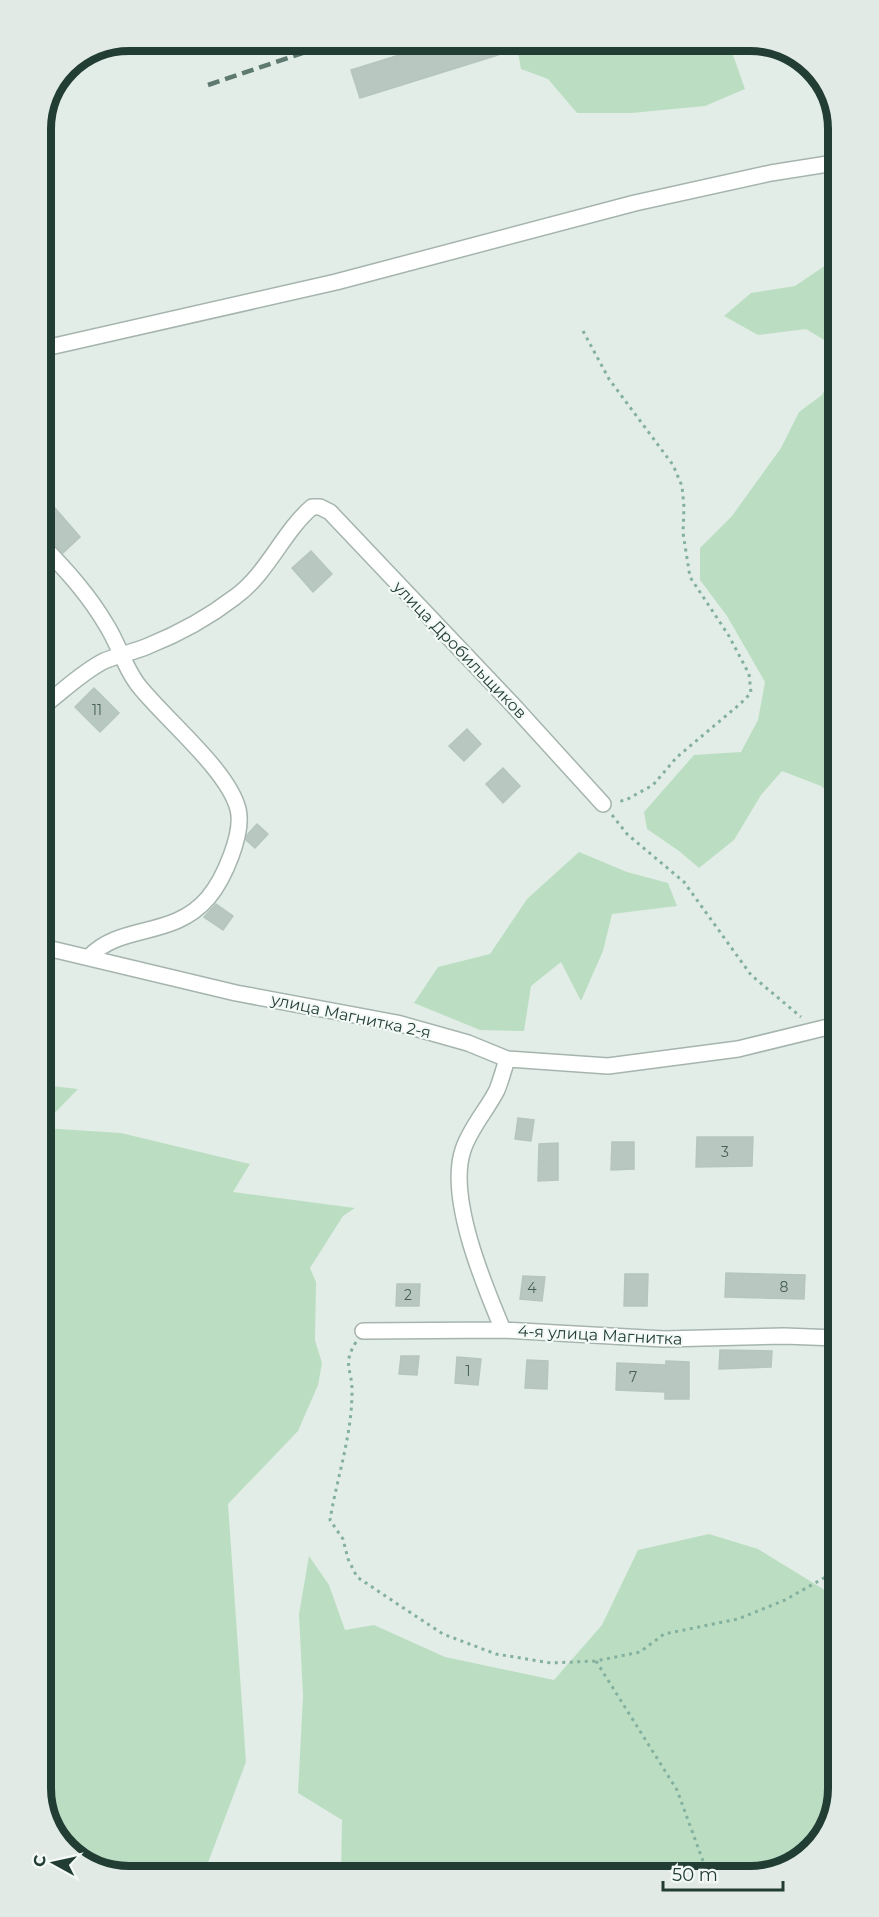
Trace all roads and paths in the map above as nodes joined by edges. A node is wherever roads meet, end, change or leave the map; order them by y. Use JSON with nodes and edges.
{"nodes":[{"id":1,"x":828,"y":164,"type":"edge"},
{"id":2,"x":583,"y":331,"type":"dead end"},
{"id":3,"x":51,"y":347,"type":"edge"},
{"id":4,"x":51,"y":554,"type":"edge"},
{"id":5,"x":123,"y":655,"type":"junction"},
{"id":6,"x":51,"y":700,"type":"edge"},
{"id":7,"x":603,"y":804,"type":"junction"},
{"id":8,"x":51,"y":949,"type":"edge"},
{"id":9,"x":89,"y":957,"type":"junction"},
{"id":10,"x":828,"y":1027,"type":"edge"},
{"id":11,"x":816,"y":1030,"type":"junction"},
{"id":12,"x":507,"y":1059,"type":"junction"},
{"id":13,"x":503,"y":1330,"type":"junction"},
{"id":14,"x":363,"y":1331,"type":"joint"},
{"id":15,"x":828,"y":1338,"type":"edge"},
{"id":16,"x":828,"y":1576,"type":"edge"},
{"id":17,"x":596,"y":1661,"type":"junction"},
{"id":18,"x":705,"y":1866,"type":"edge"}],
"edges":[{"from":1,"to":3,"type":"street"},
{"from":2,"to":7,"type":"path"},
{"from":4,"to":5,"type":"street"},
{"from":5,"to":6,"type":"street"},
{"from":5,"to":7,"type":"street","name":"улица Дробильщиков"},
{"from":5,"to":9,"type":"street"},
{"from":7,"to":11,"type":"path"},
{"from":8,"to":9,"type":"street","name":"улица Магнитка 2-я"},
{"from":9,"to":12,"type":"street","name":"улица Магнитка 2-я"},
{"from":10,"to":11,"type":"street","name":"улица Магнитка 2-я"},
{"from":11,"to":12,"type":"street","name":"улица Магнитка 2-я"},
{"from":12,"to":13,"type":"street"},
{"from":13,"to":14,"type":"street","name":"4-я улица Магнитка"},
{"from":13,"to":15,"type":"street","name":"4-я улица Магнитка"},
{"from":14,"to":17,"type":"path"},
{"from":16,"to":17,"type":"path"},
{"from":17,"to":18,"type":"path"}]}
